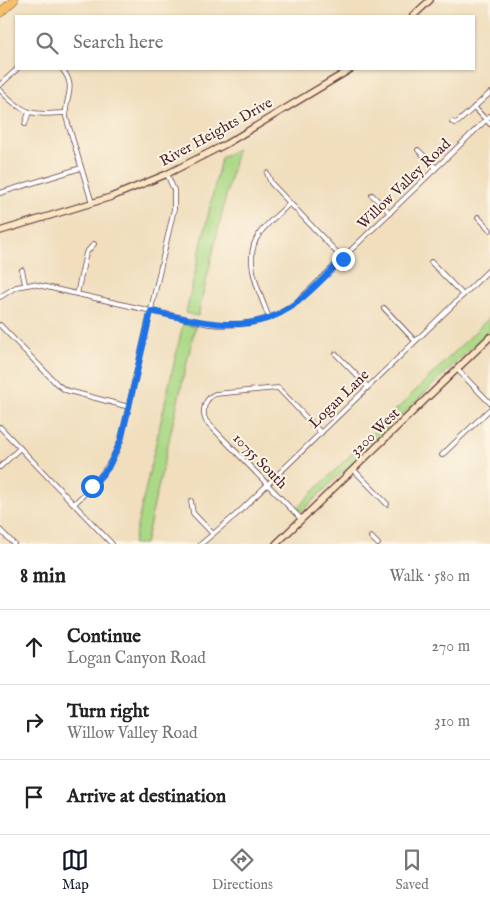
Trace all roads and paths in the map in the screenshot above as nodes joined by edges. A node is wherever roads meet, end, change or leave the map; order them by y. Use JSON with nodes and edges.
{"nodes":[{"id":1,"x":8,"y":0,"type":"edge"},
{"id":2,"x":14,"y":0,"type":"edge"},
{"id":3,"x":430,"y":0,"type":"edge"},
{"id":4,"x":0,"y":9,"type":"edge"},
{"id":5,"x":0,"y":13,"type":"edge"},
{"id":6,"x":414,"y":15,"type":"edge"},
{"id":7,"x":16,"y":70,"type":"edge"},
{"id":8,"x":63,"y":70,"type":"edge"},
{"id":9,"x":349,"y":70,"type":"edge"},
{"id":10,"x":0,"y":85,"type":"edge"},
{"id":11,"x":0,"y":90,"type":"edge"},
{"id":12,"x":490,"y":92,"type":"edge"},
{"id":13,"x":474,"y":108,"type":"junction"},
{"id":14,"x":29,"y":112,"type":"junction"},
{"id":15,"x":65,"y":113,"type":"junction"},
{"id":16,"x":490,"y":116,"type":"edge"},
{"id":17,"x":486,"y":120,"type":"junction"},
{"id":18,"x":452,"y":122,"type":"dead end"},
{"id":19,"x":25,"y":124,"type":"dead end"},
{"id":20,"x":490,"y":124,"type":"edge"},
{"id":21,"x":418,"y":150,"type":"dead end"},
{"id":22,"x":81,"y":168,"type":"junction"},
{"id":23,"x":436,"y":168,"type":"junction"},
{"id":24,"x":267,"y":173,"type":"dead end"},
{"id":25,"x":168,"y":174,"type":"junction"},
{"id":26,"x":0,"y":193,"type":"edge"},
{"id":27,"x":372,"y":195,"type":"dead end"},
{"id":28,"x":92,"y":203,"type":"junction"},
{"id":29,"x":290,"y":203,"type":"junction"},
{"id":30,"x":390,"y":213,"type":"junction"},
{"id":31,"x":478,"y":218,"type":"dead end"},
{"id":32,"x":490,"y":230,"type":"edge"},
{"id":33,"x":0,"y":231,"type":"edge"},
{"id":34,"x":94,"y":244,"type":"dead end"},
{"id":35,"x":343,"y":259,"type":"junction"},
{"id":36,"x":432,"y":262,"type":"dead end"},
{"id":37,"x":490,"y":269,"type":"edge"},
{"id":38,"x":22,"y":270,"type":"dead end"},
{"id":39,"x":25,"y":284,"type":"junction"},
{"id":40,"x":76,"y":294,"type":"junction"},
{"id":41,"x":463,"y":295,"type":"junction"},
{"id":42,"x":0,"y":297,"type":"edge"},
{"id":43,"x":384,"y":308,"type":"dead end"},
{"id":44,"x":151,"y":311,"type":"junction"},
{"id":45,"x":270,"y":318,"type":"junction"},
{"id":46,"x":0,"y":325,"type":"edge"},
{"id":47,"x":490,"y":337,"type":"edge"},
{"id":48,"x":415,"y":341,"type":"junction"},
{"id":49,"x":336,"y":354,"type":"dead end"},
{"id":50,"x":457,"y":369,"type":"junction"},
{"id":51,"x":368,"y":387,"type":"junction"},
{"id":52,"x":490,"y":403,"type":"edge"},
{"id":53,"x":129,"y":407,"type":"junction"},
{"id":54,"x":490,"y":409,"type":"edge"},
{"id":55,"x":0,"y":427,"type":"edge"},
{"id":56,"x":321,"y":433,"type":"junction"},
{"id":57,"x":20,"y":448,"type":"junction"},
{"id":58,"x":442,"y":455,"type":"dead end"},
{"id":59,"x":0,"y":467,"type":"edge"},
{"id":60,"x":354,"y":470,"type":"junction"},
{"id":61,"x":268,"y":484,"type":"junction"},
{"id":62,"x":190,"y":501,"type":"dead end"},
{"id":63,"x":74,"y":504,"type":"junction"},
{"id":64,"x":387,"y":504,"type":"dead end"},
{"id":65,"x":302,"y":520,"type":"junction"},
{"id":66,"x":0,"y":530,"type":"edge"},
{"id":67,"x":213,"y":534,"type":"junction"},
{"id":68,"x":371,"y":536,"type":"dead end"},
{"id":69,"x":14,"y":544,"type":"edge"},
{"id":70,"x":112,"y":544,"type":"edge"},
{"id":71,"x":201,"y":544,"type":"edge"},
{"id":72,"x":276,"y":544,"type":"edge"},
{"id":73,"x":378,"y":544,"type":"edge"}],
"edges":[{"from":1,"to":4,"type":"highway"},
{"from":2,"to":5,"type":"highway"},
{"from":3,"to":6,"type":"street"},
{"from":7,"to":10,"type":"street"},
{"from":8,"to":15,"type":"street"},
{"from":9,"to":25,"type":"street","name":"River Heights Drive"},
{"from":11,"to":14,"type":"street"},
{"from":12,"to":13,"type":"street"},
{"from":13,"to":17,"type":"street"},
{"from":13,"to":18,"type":"street"},
{"from":14,"to":15,"type":"street"},
{"from":14,"to":19,"type":"street"},
{"from":15,"to":22,"type":"street"},
{"from":16,"to":17,"type":"street","name":"Willow Valley Road"},
{"from":17,"to":20,"type":"street"},
{"from":17,"to":23,"type":"street","name":"Willow Valley Road"},
{"from":21,"to":23,"type":"street"},
{"from":22,"to":26,"type":"street"},
{"from":22,"to":28,"type":"street"},
{"from":23,"to":30,"type":"street","name":"Willow Valley Road"},
{"from":24,"to":29,"type":"street"},
{"from":25,"to":28,"type":"street","name":"River Heights Drive"},
{"from":25,"to":44,"type":"street"},
{"from":27,"to":30,"type":"street"},
{"from":28,"to":33,"type":"street","name":"River Heights Drive"},
{"from":29,"to":35,"type":"street"},
{"from":29,"to":45,"type":"street"},
{"from":30,"to":35,"type":"street","name":"Willow Valley Road"},
{"from":31,"to":32,"type":"street"},
{"from":34,"to":40,"type":"street"},
{"from":35,"to":45,"type":"street","name":"Willow Valley Road"},
{"from":36,"to":41,"type":"street"},
{"from":37,"to":41,"type":"street","name":"Logan Lane"},
{"from":38,"to":39,"type":"street"},
{"from":39,"to":40,"type":"street","name":"Willow Valley Road"},
{"from":39,"to":42,"type":"street"},
{"from":40,"to":44,"type":"street","name":"Willow Valley Road"},
{"from":41,"to":48,"type":"street","name":"Logan Lane"},
{"from":43,"to":48,"type":"street"},
{"from":44,"to":45,"type":"street","name":"Willow Valley Road"},
{"from":44,"to":53,"type":"street"},
{"from":46,"to":53,"type":"street"},
{"from":47,"to":50,"type":"street","name":"3200 West"},
{"from":48,"to":51,"type":"street","name":"Logan Lane"},
{"from":49,"to":51,"type":"street"},
{"from":50,"to":52,"type":"street"},
{"from":50,"to":60,"type":"street","name":"3200 West"},
{"from":51,"to":56,"type":"street","name":"Logan Lane"},
{"from":53,"to":63,"type":"street"},
{"from":54,"to":58,"type":"street"},
{"from":55,"to":57,"type":"street"},
{"from":56,"to":61,"type":"street","name":"Logan Lane"},
{"from":56,"to":61,"type":"street","name":"10755 South"},
{"from":57,"to":59,"type":"street"},
{"from":57,"to":63,"type":"street"},
{"from":60,"to":64,"type":"street"},
{"from":60,"to":65,"type":"street","name":"3200 West"},
{"from":61,"to":65,"type":"street","name":"10755 South"},
{"from":61,"to":67,"type":"street","name":"Logan Lane"},
{"from":62,"to":67,"type":"street"},
{"from":63,"to":70,"type":"street"},
{"from":65,"to":72,"type":"street","name":"3200 West"},
{"from":66,"to":69,"type":"street"},
{"from":67,"to":71,"type":"street","name":"Logan Lane"},
{"from":68,"to":73,"type":"street"}]}
